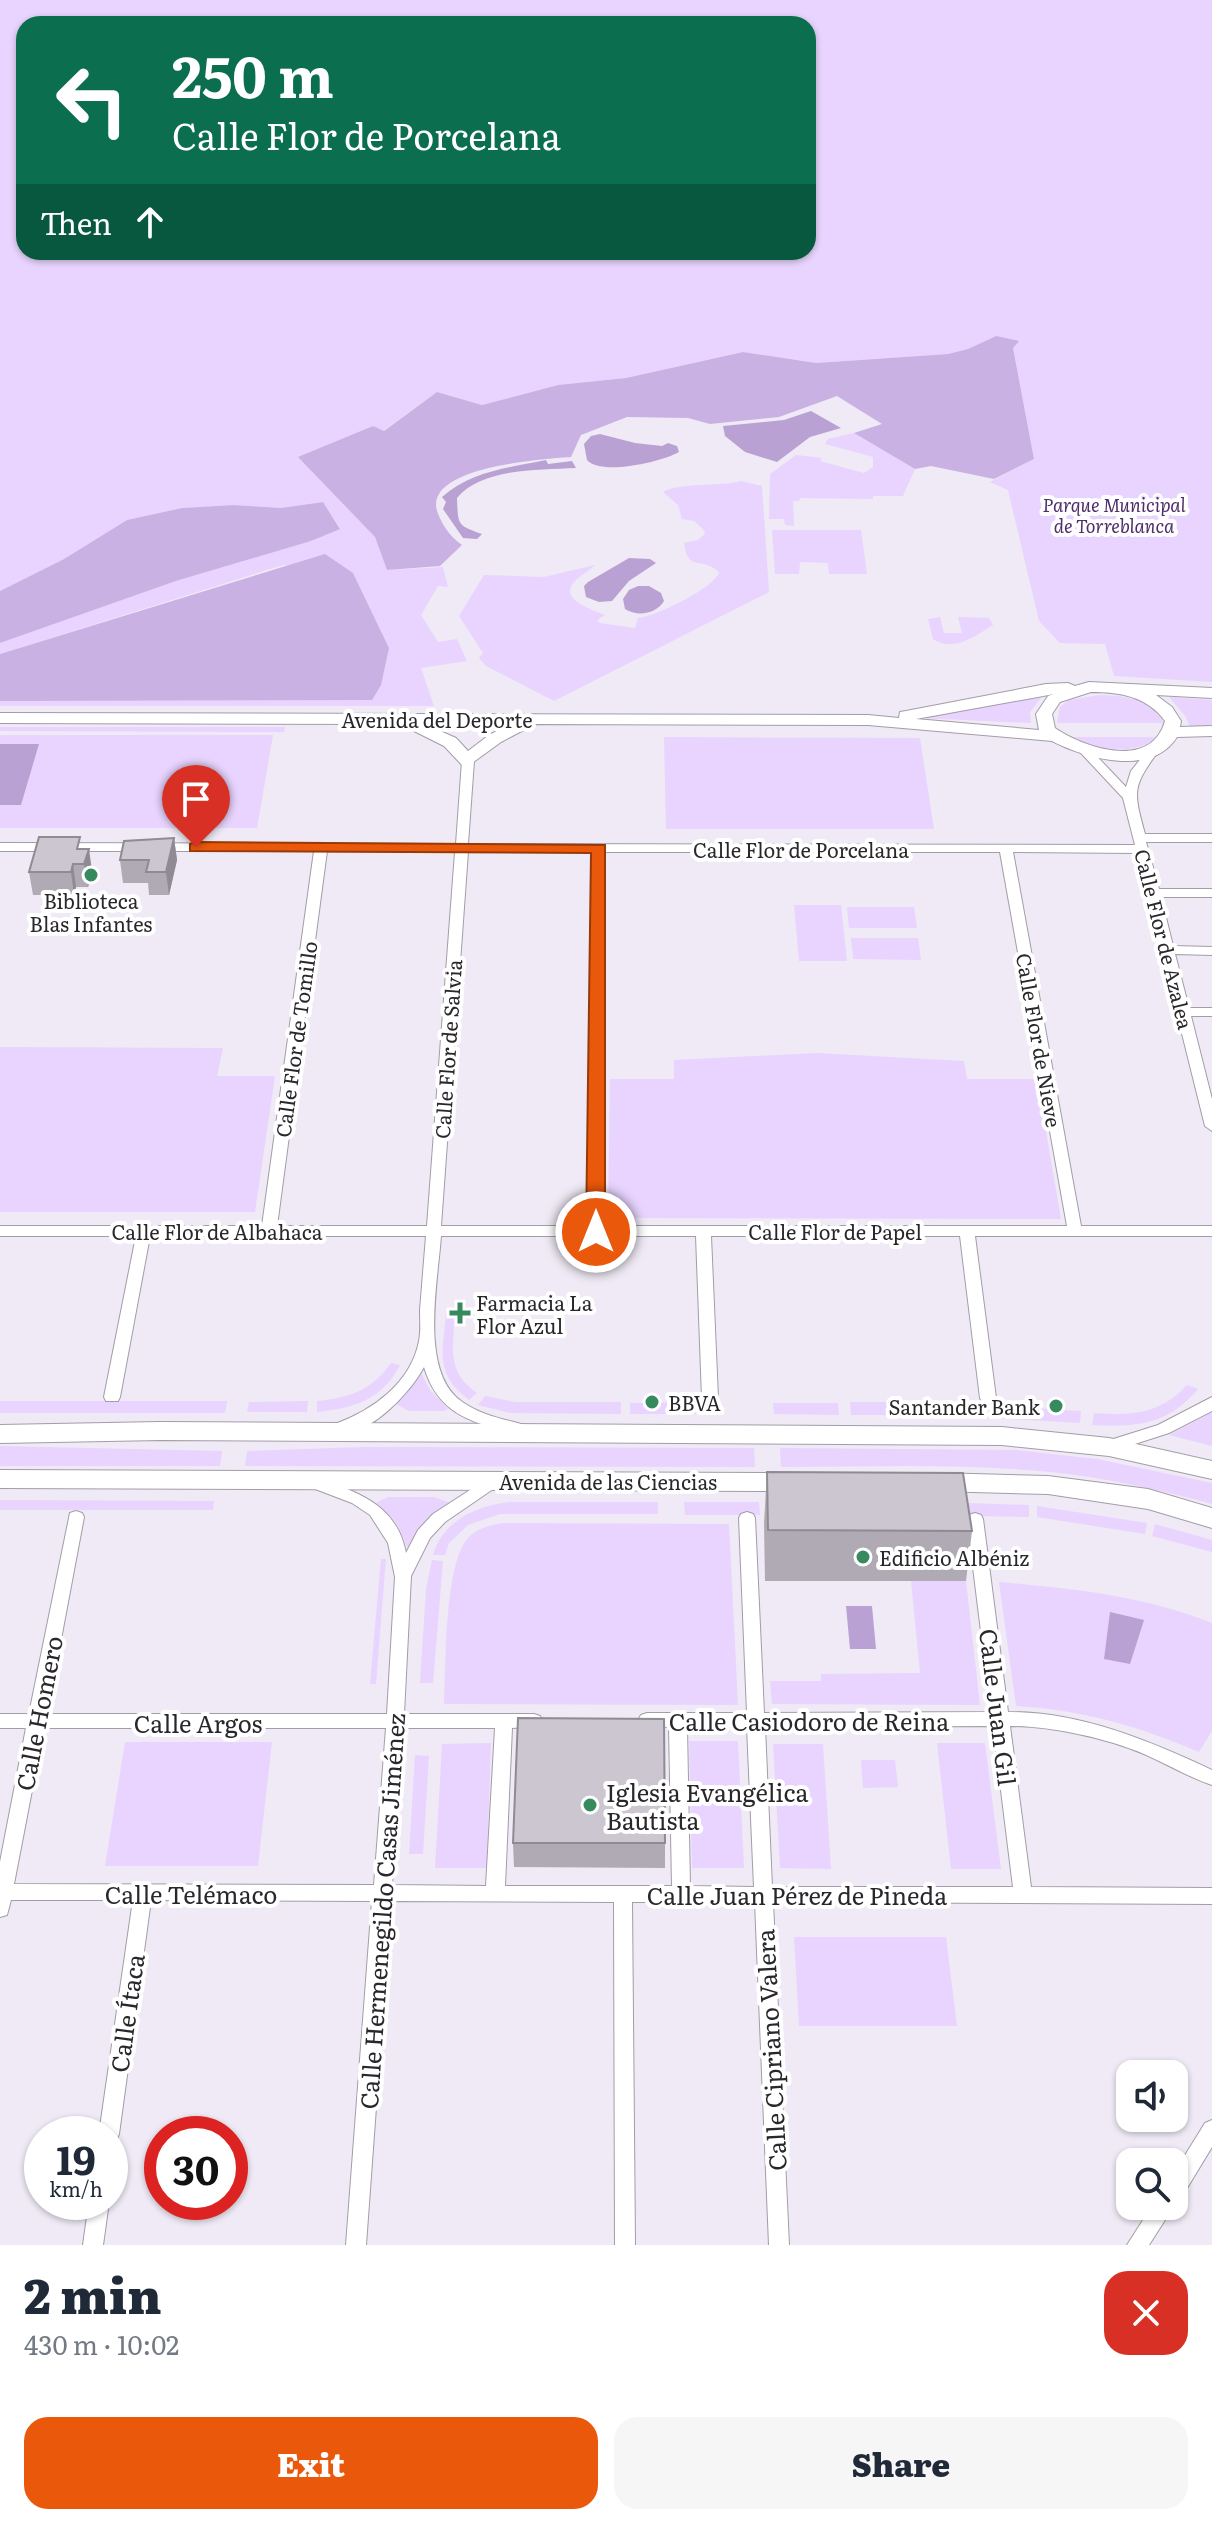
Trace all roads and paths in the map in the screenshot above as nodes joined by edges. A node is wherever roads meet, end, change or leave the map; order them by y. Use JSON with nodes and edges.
{"nodes":[{"id":1,"x":1084,"y":688,"type":"junction"},
{"id":2,"x":1123,"y":689,"type":"junction"},
{"id":3,"x":1212,"y":693,"type":"edge"},
{"id":4,"x":0,"y":718,"type":"edge"},
{"id":5,"x":386,"y":719,"type":"junction"},
{"id":6,"x":543,"y":719,"type":"junction"},
{"id":7,"x":873,"y":721,"type":"junction"},
{"id":8,"x":1212,"y":731,"type":"edge"},
{"id":9,"x":1173,"y":732,"type":"junction"},
{"id":10,"x":1054,"y":736,"type":"junction"},
{"id":11,"x":1154,"y":749,"type":"junction"},
{"id":12,"x":1085,"y":751,"type":"junction"},
{"id":13,"x":468,"y":761,"type":"junction"},
{"id":14,"x":1129,"y":797,"type":"junction"},
{"id":15,"x":1212,"y":838,"type":"edge"},
{"id":16,"x":1141,"y":844,"type":"junction"},
{"id":17,"x":0,"y":847,"type":"edge"},
{"id":18,"x":321,"y":847,"type":"junction"},
{"id":19,"x":460,"y":848,"type":"junction"},
{"id":20,"x":599,"y":848,"type":"junction"},
{"id":21,"x":1006,"y":849,"type":"junction"},
{"id":22,"x":1153,"y":893,"type":"junction"},
{"id":23,"x":1212,"y":893,"type":"edge"},
{"id":24,"x":1168,"y":950,"type":"junction"},
{"id":25,"x":1212,"y":951,"type":"edge"},
{"id":26,"x":1183,"y":1012,"type":"junction"},
{"id":27,"x":1212,"y":1012,"type":"edge"},
{"id":28,"x":1206,"y":1076,"type":"edge"},
{"id":29,"x":1212,"y":1126,"type":"edge"},
{"id":30,"x":0,"y":1231,"type":"edge"},
{"id":31,"x":144,"y":1231,"type":"junction"},
{"id":32,"x":269,"y":1231,"type":"junction"},
{"id":33,"x":434,"y":1231,"type":"junction"},
{"id":34,"x":703,"y":1231,"type":"junction"},
{"id":35,"x":967,"y":1231,"type":"junction"},
{"id":36,"x":1075,"y":1231,"type":"junction"},
{"id":37,"x":1212,"y":1231,"type":"edge"},
{"id":38,"x":596,"y":1232,"type":"junction"},
{"id":39,"x":426,"y":1338,"type":"junction"},
{"id":40,"x":112,"y":1397,"type":"dead end"},
{"id":41,"x":710,"y":1398,"type":"dead end"},
{"id":42,"x":988,"y":1398,"type":"dead end"},
{"id":43,"x":1212,"y":1403,"type":"edge"},
{"id":44,"x":0,"y":1434,"type":"edge"},
{"id":45,"x":322,"y":1434,"type":"junction"},
{"id":46,"x":538,"y":1435,"type":"junction"},
{"id":47,"x":1109,"y":1447,"type":"junction"},
{"id":48,"x":1212,"y":1470,"type":"edge"},
{"id":49,"x":0,"y":1479,"type":"edge"},
{"id":50,"x":308,"y":1480,"type":"junction"},
{"id":51,"x":494,"y":1481,"type":"junction"},
{"id":52,"x":819,"y":1482,"type":"edge"},
{"id":53,"x":910,"y":1482,"type":"edge"},
{"id":54,"x":76,"y":1517,"type":"dead end"},
{"id":55,"x":747,"y":1518,"type":"dead end"},
{"id":56,"x":1212,"y":1518,"type":"edge"},
{"id":57,"x":975,"y":1519,"type":"dead end"},
{"id":58,"x":403,"y":1577,"type":"junction"},
{"id":59,"x":1000,"y":1719,"type":"junction"},
{"id":60,"x":678,"y":1720,"type":"junction"},
{"id":61,"x":755,"y":1720,"type":"junction"},
{"id":62,"x":0,"y":1721,"type":"edge"},
{"id":63,"x":504,"y":1721,"type":"junction"},
{"id":64,"x":551,"y":1721,"type":"edge"},
{"id":65,"x":630,"y":1721,"type":"edge"},
{"id":66,"x":36,"y":1722,"type":"junction"},
{"id":67,"x":395,"y":1722,"type":"junction"},
{"id":68,"x":1212,"y":1778,"type":"edge"},
{"id":69,"x":143,"y":1893,"type":"junction"},
{"id":70,"x":383,"y":1893,"type":"junction"},
{"id":71,"x":495,"y":1893,"type":"junction"},
{"id":72,"x":623,"y":1893,"type":"junction"},
{"id":73,"x":681,"y":1893,"type":"junction"},
{"id":74,"x":763,"y":1893,"type":"junction"},
{"id":75,"x":1023,"y":1895,"type":"junction"},
{"id":76,"x":1212,"y":1896,"type":"edge"},
{"id":77,"x":1,"y":1898,"type":"edge"},
{"id":78,"x":112,"y":2116,"type":"edge"},
{"id":79,"x":1212,"y":2129,"type":"edge"},
{"id":80,"x":1188,"y":2168,"type":"edge"},
{"id":81,"x":96,"y":2220,"type":"edge"},
{"id":82,"x":1154,"y":2220,"type":"edge"},
{"id":83,"x":93,"y":2245,"type":"edge"},
{"id":84,"x":356,"y":2245,"type":"edge"},
{"id":85,"x":625,"y":2245,"type":"edge"},
{"id":86,"x":779,"y":2245,"type":"edge"},
{"id":87,"x":1137,"y":2245,"type":"edge"}],
"edges":[{"from":1,"to":2,"type":"street","name":"Avenida del Deporte"},
{"from":1,"to":7,"type":"street","name":"Avenida del Deporte"},
{"from":1,"to":10,"type":"street"},
{"from":2,"to":3,"type":"street"},
{"from":2,"to":9,"type":"street"},
{"from":4,"to":5,"type":"street","name":"Avenida del Deporte"},
{"from":5,"to":6,"type":"street","name":"Avenida del Deporte"},
{"from":5,"to":13,"type":"street"},
{"from":6,"to":7,"type":"street","name":"Avenida del Deporte"},
{"from":6,"to":13,"type":"street"},
{"from":7,"to":10,"type":"street","name":"Avenida del Deporte"},
{"from":8,"to":9,"type":"street"},
{"from":9,"to":11,"type":"street"},
{"from":10,"to":12,"type":"street"},
{"from":11,"to":12,"type":"street"},
{"from":11,"to":14,"type":"street"},
{"from":12,"to":14,"type":"street"},
{"from":13,"to":19,"type":"street","name":"Calle Flor de Salvia"},
{"from":14,"to":16,"type":"street","name":"Calle Flor de Azalea"},
{"from":15,"to":16,"type":"street","name":"Calle Flor de Porcelana"},
{"from":16,"to":21,"type":"street","name":"Calle Flor de Porcelana"},
{"from":16,"to":22,"type":"street","name":"Calle Flor de Azalea"},
{"from":17,"to":18,"type":"street","name":"Calle Flor de Porcelana"},
{"from":18,"to":19,"type":"street","name":"Calle Flor de Porcelana"},
{"from":18,"to":32,"type":"street","name":"Calle Flor de Tomillo"},
{"from":19,"to":20,"type":"street","name":"Calle Flor de Porcelana"},
{"from":19,"to":33,"type":"street","name":"Calle Flor de Salvia"},
{"from":20,"to":21,"type":"street","name":"Calle Flor de Porcelana"},
{"from":20,"to":38,"type":"street"},
{"from":21,"to":36,"type":"street","name":"Calle Flor de Nieve"},
{"from":22,"to":23,"type":"street"},
{"from":22,"to":24,"type":"street","name":"Calle Flor de Azalea"},
{"from":24,"to":25,"type":"street"},
{"from":24,"to":26,"type":"street","name":"Calle Flor de Azalea"},
{"from":26,"to":27,"type":"street"},
{"from":26,"to":28,"type":"street","name":"Calle Flor de Azalea"},
{"from":28,"to":29,"type":"street","name":"Calle Flor de Azalea"},
{"from":30,"to":31,"type":"street","name":"Calle Flor de Albahaca"},
{"from":31,"to":32,"type":"street","name":"Calle Flor de Albahaca"},
{"from":31,"to":40,"type":"street"},
{"from":32,"to":33,"type":"street","name":"Calle Flor de Albahaca"},
{"from":33,"to":38,"type":"street","name":"Calle Flor de Papel"},
{"from":33,"to":39,"type":"street","name":"Calle Flor de Salvia"},
{"from":34,"to":35,"type":"street","name":"Calle Flor de Papel"},
{"from":34,"to":38,"type":"street","name":"Calle Flor de Papel"},
{"from":34,"to":41,"type":"street"},
{"from":35,"to":36,"type":"street","name":"Calle Flor de Papel"},
{"from":35,"to":42,"type":"street"},
{"from":36,"to":37,"type":"street","name":"Calle Flor de Papel"},
{"from":39,"to":45,"type":"street","name":"Calle Flor de Salvia"},
{"from":39,"to":46,"type":"street","name":"Calle Flor de Salvia"},
{"from":43,"to":47,"type":"street"},
{"from":44,"to":45,"type":"main road"},
{"from":45,"to":46,"type":"main road"},
{"from":46,"to":47,"type":"main road"},
{"from":47,"to":48,"type":"main road"},
{"from":49,"to":50,"type":"main road","name":"Avenida de las Ciencias"},
{"from":50,"to":51,"type":"main road","name":"Avenida de las Ciencias"},
{"from":50,"to":58,"type":"street","name":"Calle Hermenegildo Casas Jiménez"},
{"from":51,"to":52,"type":"main road","name":"Avenida de las Ciencias"},
{"from":51,"to":58,"type":"street","name":"Calle Hermenegildo Casas Jiménez"},
{"from":53,"to":56,"type":"main road"},
{"from":54,"to":66,"type":"street","name":"Calle Homero"},
{"from":55,"to":61,"type":"street","name":"Calle Cipriano Valera"},
{"from":57,"to":59,"type":"street","name":"Calle Juan Gil"},
{"from":58,"to":67,"type":"street","name":"Calle Hermenegildo Casas Jiménez"},
{"from":59,"to":61,"type":"street","name":"Calle Casiodoro de Reina"},
{"from":59,"to":68,"type":"street","name":"Calle Casiodoro de Reina"},
{"from":59,"to":75,"type":"street","name":"Calle Juan Gil"},
{"from":60,"to":61,"type":"street","name":"Calle Casiodoro de Reina"},
{"from":60,"to":65,"type":"street","name":"Calle Casiodoro de Reina"},
{"from":60,"to":73,"type":"street"},
{"from":61,"to":74,"type":"street","name":"Calle Cipriano Valera"},
{"from":62,"to":66,"type":"street","name":"Calle Argos"},
{"from":63,"to":64,"type":"street"},
{"from":63,"to":67,"type":"street"},
{"from":63,"to":71,"type":"street"},
{"from":66,"to":67,"type":"street","name":"Calle Argos"},
{"from":66,"to":77,"type":"street","name":"Calle Homero"},
{"from":67,"to":70,"type":"street","name":"Calle Hermenegildo Casas Jiménez"},
{"from":69,"to":70,"type":"street","name":"Calle Telémaco"},
{"from":69,"to":77,"type":"street","name":"Calle Telémaco"},
{"from":69,"to":78,"type":"street","name":"Calle Ítaca"},
{"from":70,"to":71,"type":"street","name":"Calle Juan Pérez de Pineda"},
{"from":70,"to":84,"type":"street","name":"Calle Hermenegildo Casas Jiménez"},
{"from":71,"to":72,"type":"street","name":"Calle Juan Pérez de Pineda"},
{"from":72,"to":73,"type":"street","name":"Calle Juan Pérez de Pineda"},
{"from":72,"to":85,"type":"street"},
{"from":73,"to":74,"type":"street","name":"Calle Juan Pérez de Pineda"},
{"from":74,"to":75,"type":"street","name":"Calle Juan Pérez de Pineda"},
{"from":74,"to":86,"type":"street","name":"Calle Cipriano Valera"},
{"from":75,"to":76,"type":"street","name":"Calle Juan Pérez de Pineda"},
{"from":79,"to":80,"type":"street"},
{"from":81,"to":83,"type":"street"},
{"from":82,"to":87,"type":"street"}]}
